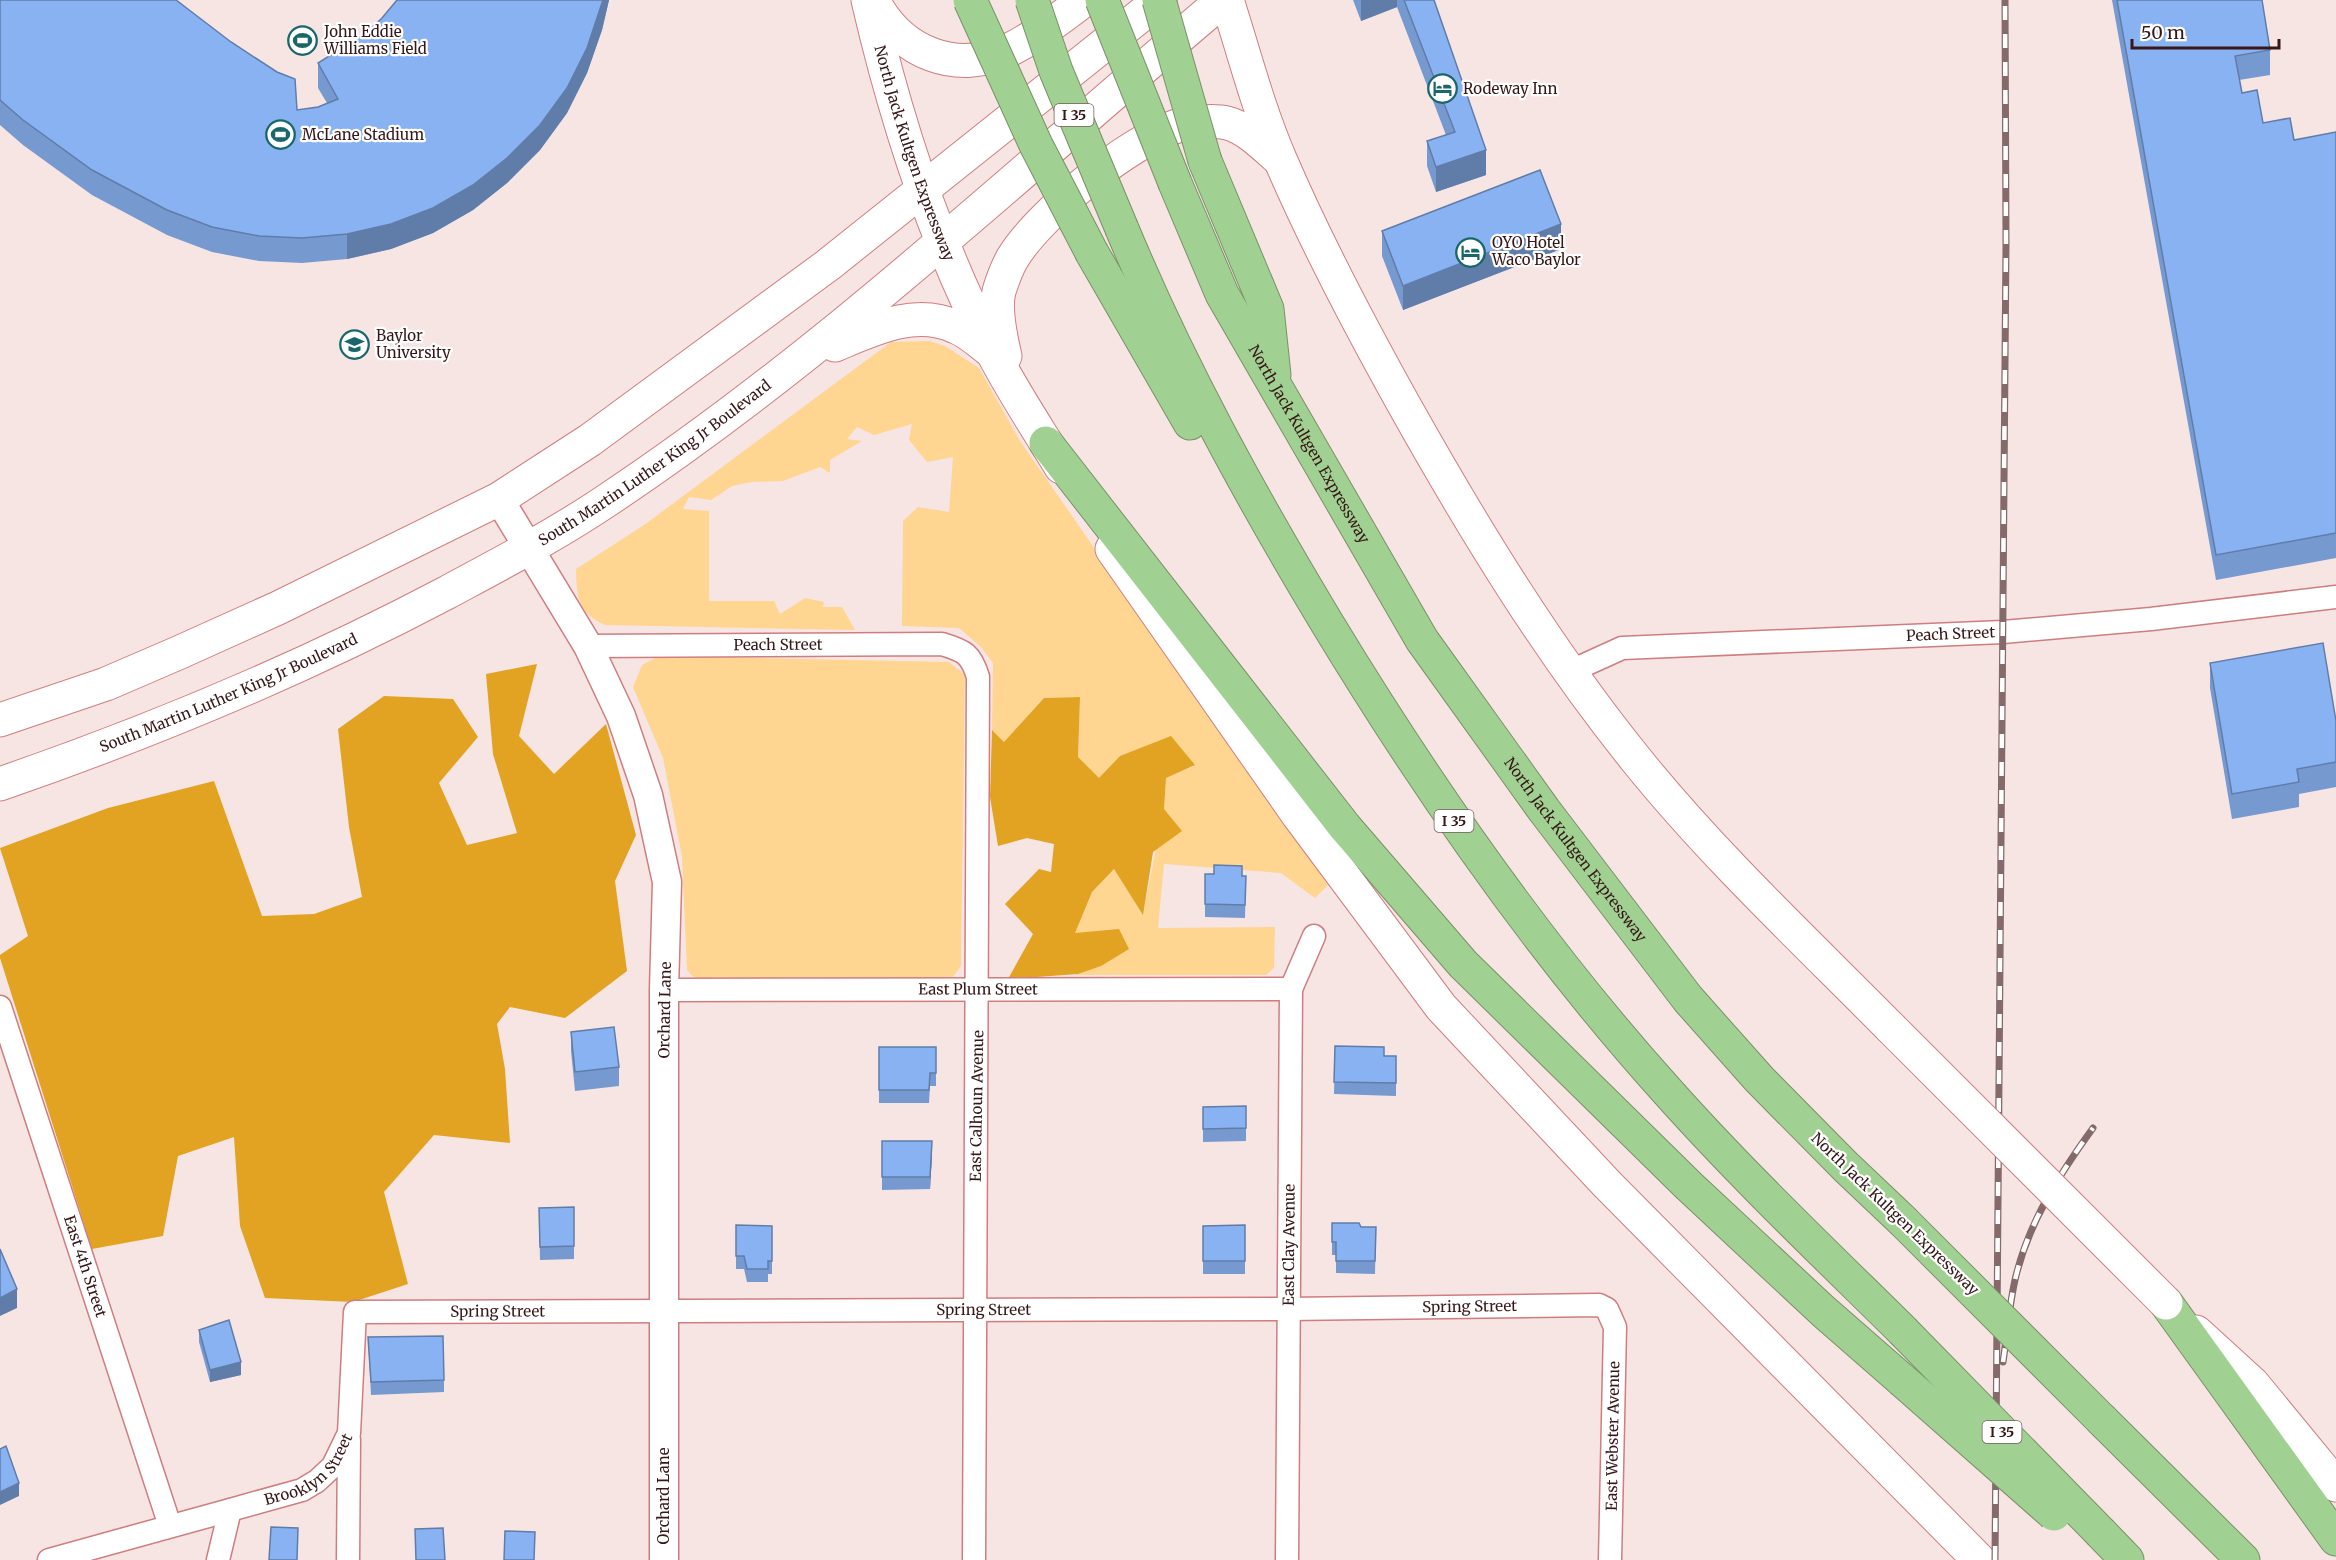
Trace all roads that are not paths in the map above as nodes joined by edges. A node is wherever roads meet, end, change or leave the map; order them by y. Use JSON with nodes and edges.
{"nodes":[{"id":1,"x":868,"y":0,"type":"edge"},
{"id":2,"x":873,"y":0,"type":"edge"},
{"id":3,"x":970,"y":0,"type":"edge"},
{"id":4,"x":1032,"y":0,"type":"edge"},
{"id":5,"x":1084,"y":0,"type":"edge"},
{"id":6,"x":1102,"y":0,"type":"edge"},
{"id":7,"x":1159,"y":0,"type":"edge"},
{"id":8,"x":1225,"y":0,"type":"edge"},
{"id":9,"x":1280,"y":160,"type":"junction"},
{"id":10,"x":923,"y":191,"type":"junction"},
{"id":11,"x":942,"y":240,"type":"junction"},
{"id":12,"x":991,"y":351,"type":"junction"},
{"id":13,"x":793,"y":365,"type":"junction"},
{"id":14,"x":1276,"y":391,"type":"junction"},
{"id":15,"x":1027,"y":412,"type":"junction"},
{"id":16,"x":1046,"y":443,"type":"junction"},
{"id":17,"x":499,"y":499,"type":"junction"},
{"id":18,"x":529,"y":549,"type":"junction"},
{"id":19,"x":2336,"y":597,"type":"edge"},
{"id":20,"x":588,"y":646,"type":"junction"},
{"id":21,"x":968,"y":654,"type":"joint"},
{"id":22,"x":1569,"y":672,"type":"junction"},
{"id":23,"x":1371,"y":695,"type":"junction"},
{"id":24,"x":0,"y":720,"type":"edge"},
{"id":25,"x":0,"y":784,"type":"edge"},
{"id":26,"x":1314,"y":936,"type":"dead end"},
{"id":27,"x":1291,"y":989,"type":"junction"},
{"id":28,"x":664,"y":990,"type":"junction"},
{"id":29,"x":978,"y":990,"type":"junction"},
{"id":30,"x":0,"y":1007,"type":"edge"},
{"id":31,"x":2166,"y":1303,"type":"junction"},
{"id":32,"x":975,"y":1310,"type":"junction"},
{"id":33,"x":1288,"y":1310,"type":"junction"},
{"id":34,"x":663,"y":1311,"type":"junction"},
{"id":35,"x":355,"y":1312,"type":"joint"},
{"id":36,"x":1610,"y":1314,"type":"joint"},
{"id":37,"x":349,"y":1433,"type":"junction"},
{"id":38,"x":2336,"y":1485,"type":"edge"},
{"id":39,"x":230,"y":1510,"type":"junction"},
{"id":40,"x":170,"y":1526,"type":"junction"},
{"id":41,"x":2336,"y":1539,"type":"edge"},
{"id":42,"x":2109,"y":1552,"type":"edge"},
{"id":43,"x":49,"y":1560,"type":"edge"},
{"id":44,"x":218,"y":1560,"type":"edge"},
{"id":45,"x":348,"y":1560,"type":"edge"},
{"id":46,"x":664,"y":1560,"type":"edge"},
{"id":47,"x":974,"y":1560,"type":"edge"},
{"id":48,"x":1287,"y":1560,"type":"edge"},
{"id":49,"x":1610,"y":1560,"type":"edge"},
{"id":50,"x":1979,"y":1560,"type":"edge"},
{"id":51,"x":2243,"y":1560,"type":"edge"}],
"edges":[{"from":1,"to":10,"type":"main road","name":"North Jack Kultgen Expressway"},
{"from":2,"to":5,"type":"main road"},
{"from":3,"to":23,"type":"highway","bridge":true},
{"from":4,"to":23,"type":"highway","number":"I 35","bridge":true},
{"from":6,"to":14,"type":"highway","name":"North Jack Kultgen Expressway","bridge":true},
{"from":7,"to":10,"type":"main road"},
{"from":7,"to":14,"type":"highway","bridge":true},
{"from":8,"to":9,"type":"main road"},
{"from":8,"to":11,"type":"main road","name":"South Martin Luther King Jr Boulevard"},
{"from":9,"to":15,"type":"main road"},
{"from":9,"to":22,"type":"main road"},
{"from":10,"to":11,"type":"main road","name":"North Jack Kultgen Expressway"},
{"from":10,"to":17,"type":"main road"},
{"from":11,"to":12,"type":"main road","name":"North Jack Kultgen Expressway"},
{"from":11,"to":13,"type":"main road","name":"South Martin Luther King Jr Boulevard"},
{"from":12,"to":13,"type":"main road"},
{"from":12,"to":15,"type":"main road","name":"North Jack Kultgen Expressway"},
{"from":13,"to":18,"type":"main road","name":"South Martin Luther King Jr Boulevard"},
{"from":14,"to":51,"type":"highway","name":"North Jack Kultgen Expressway","bridge":true},
{"from":15,"to":16,"type":"main road","name":"North Jack Kultgen Expressway"},
{"from":16,"to":42,"type":"highway","bridge":true},
{"from":16,"to":50,"type":"main road","name":"North Jack Kultgen Expressway"},
{"from":17,"to":18,"type":"street","name":"Orchard Lane"},
{"from":17,"to":24,"type":"main road"},
{"from":18,"to":20,"type":"street","name":"Orchard Lane"},
{"from":18,"to":25,"type":"main road","name":"South Martin Luther King Jr Boulevard"},
{"from":19,"to":22,"type":"street","name":"Peach Street"},
{"from":20,"to":21,"type":"street","name":"Peach Street"},
{"from":20,"to":28,"type":"street","name":"Orchard Lane"},
{"from":21,"to":29,"type":"street","name":"East Calhoun Avenue"},
{"from":22,"to":31,"type":"main road","bridge":true},
{"from":23,"to":42,"type":"highway","number":"I 35","bridge":true},
{"from":26,"to":27,"type":"street","name":"East Clay Avenue"},
{"from":27,"to":29,"type":"street","name":"East Plum Street"},
{"from":27,"to":33,"type":"street","name":"East Clay Avenue"},
{"from":28,"to":29,"type":"street","name":"East Plum Street"},
{"from":28,"to":34,"type":"street","name":"Orchard Lane"},
{"from":29,"to":32,"type":"street","name":"East Calhoun Avenue"},
{"from":30,"to":40,"type":"street","name":"East 4th Street"},
{"from":31,"to":38,"type":"main road"},
{"from":31,"to":41,"type":"highway"},
{"from":32,"to":33,"type":"street","name":"Spring Street"},
{"from":32,"to":34,"type":"street","name":"Spring Street"},
{"from":32,"to":47,"type":"street","name":"East Calhoun Avenue"},
{"from":33,"to":36,"type":"street","name":"Spring Street"},
{"from":33,"to":48,"type":"street","name":"East Clay Avenue"},
{"from":34,"to":35,"type":"street","name":"Spring Street"},
{"from":34,"to":46,"type":"street","name":"Orchard Lane"},
{"from":35,"to":37,"type":"street","name":"Brooklyn Street"},
{"from":36,"to":49,"type":"street","name":"East Webster Avenue"},
{"from":37,"to":39,"type":"street","name":"Brooklyn Street"},
{"from":37,"to":45,"type":"street"},
{"from":39,"to":40,"type":"street"},
{"from":39,"to":44,"type":"street"},
{"from":40,"to":43,"type":"street"}]}
